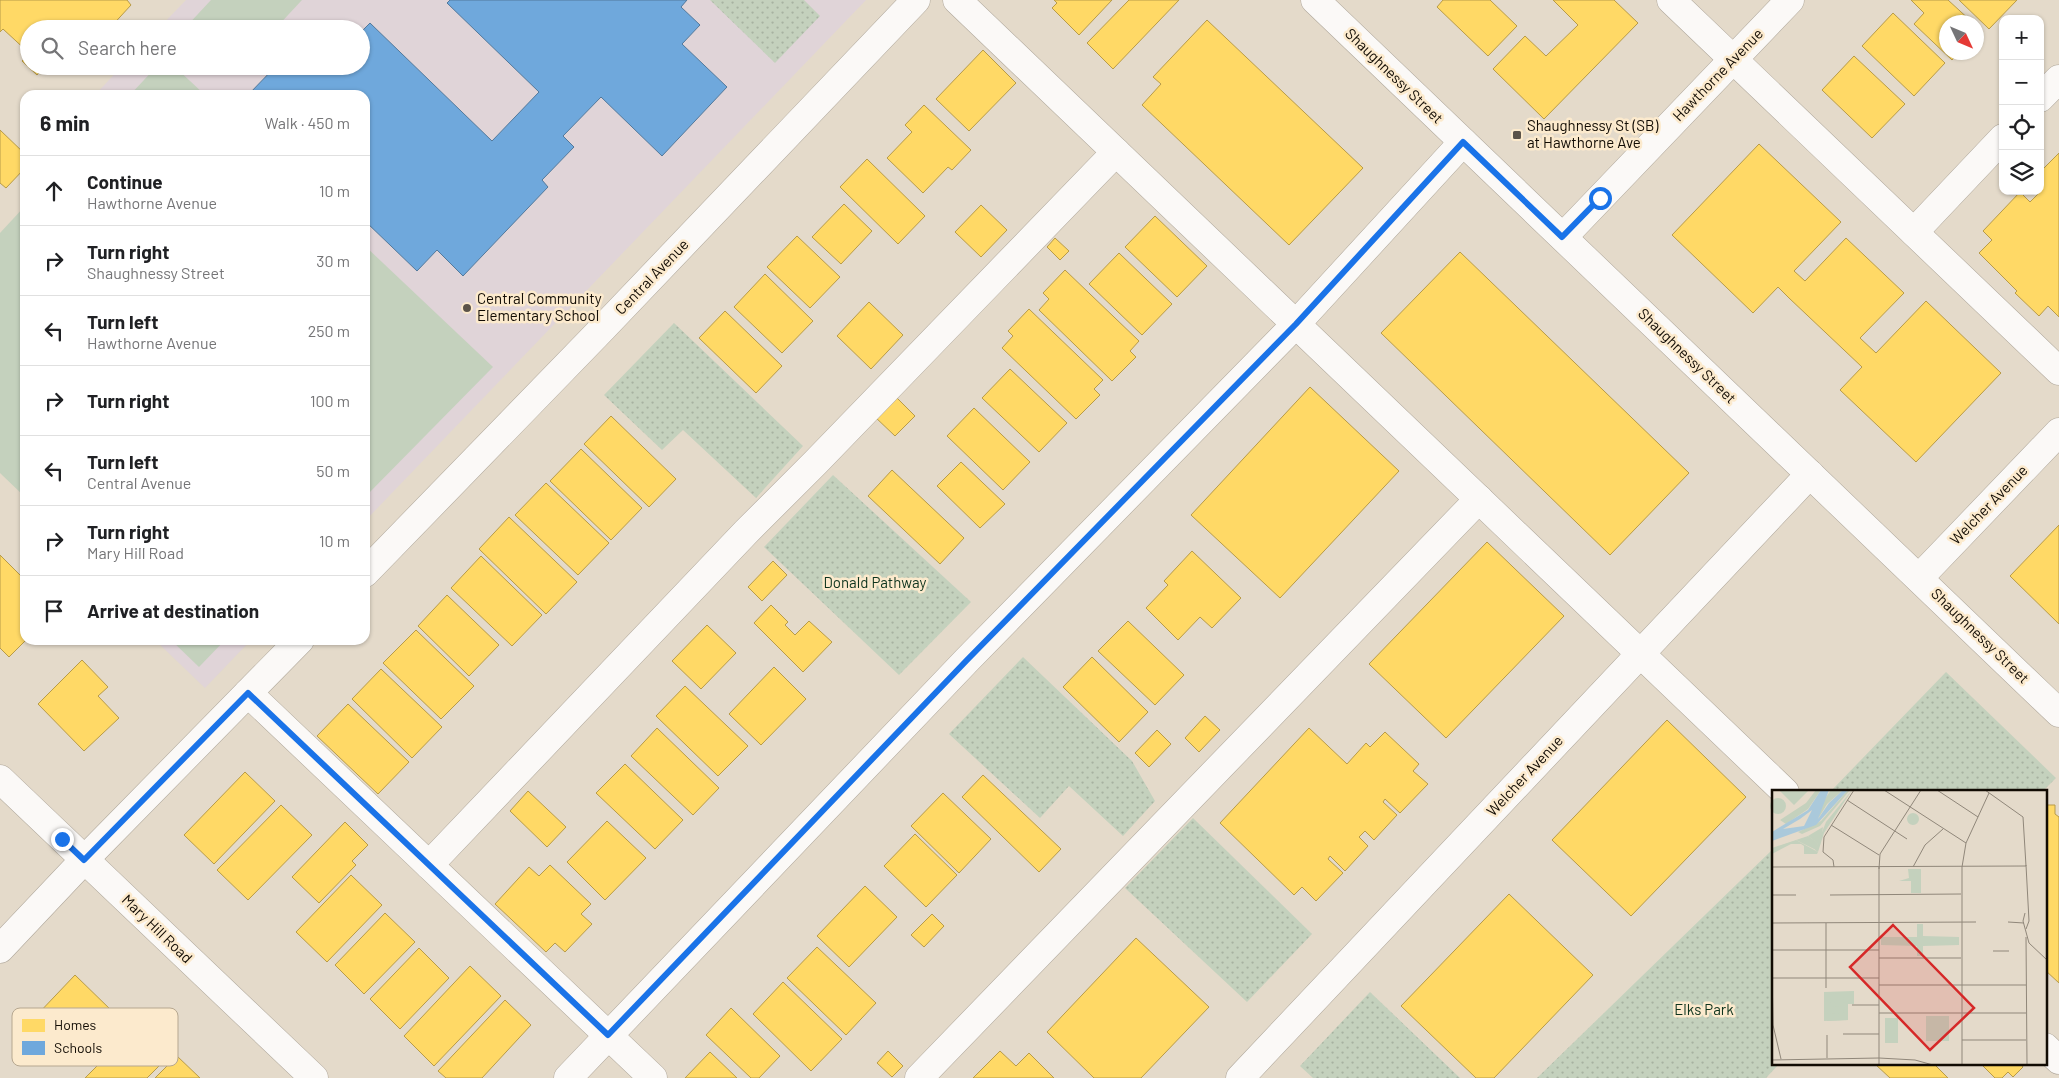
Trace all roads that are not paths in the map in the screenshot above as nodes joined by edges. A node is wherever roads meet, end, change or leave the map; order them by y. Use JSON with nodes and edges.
{"nodes":[{"id":1,"x":916,"y":0,"type":"edge"},
{"id":2,"x":957,"y":0,"type":"edge"},
{"id":3,"x":1315,"y":0,"type":"edge"},
{"id":4,"x":1671,"y":0,"type":"edge"},
{"id":5,"x":1790,"y":0,"type":"edge"},
{"id":6,"x":1733,"y":59,"type":"junction"},
{"id":7,"x":2059,"y":79,"type":"edge"},
{"id":8,"x":2044,"y":94,"type":"edge"},
{"id":9,"x":1463,"y":142,"type":"junction"},
{"id":10,"x":1999,"y":142,"type":"edge"},
{"id":11,"x":1116,"y":152,"type":"junction"},
{"id":12,"x":1914,"y":232,"type":"junction"},
{"id":13,"x":1562,"y":237,"type":"junction"},
{"id":14,"x":1296,"y":324,"type":"junction"},
{"id":15,"x":2059,"y":371,"type":"edge"},
{"id":16,"x":2059,"y":432,"type":"edge"},
{"id":17,"x":1810,"y":474,"type":"junction"},
{"id":18,"x":1479,"y":499,"type":"junction"},
{"id":19,"x":370,"y":568,"type":"edge"},
{"id":20,"x":1919,"y":578,"type":"junction"},
{"id":21,"x":295,"y":645,"type":"edge"},
{"id":22,"x":1640,"y":653,"type":"junction"},
{"id":23,"x":248,"y":693,"type":"junction"},
{"id":24,"x":2059,"y":713,"type":"edge"},
{"id":25,"x":0,"y":779,"type":"edge"},
{"id":26,"x":1783,"y":790,"type":"edge"},
{"id":27,"x":84,"y":860,"type":"junction"},
{"id":28,"x":429,"y":865,"type":"junction"},
{"id":29,"x":0,"y":949,"type":"edge"},
{"id":30,"x":608,"y":1035,"type":"junction"},
{"id":31,"x":2046,"y":1048,"type":"edge"},
{"id":32,"x":2059,"y":1060,"type":"edge"},
{"id":33,"x":314,"y":1078,"type":"edge"},
{"id":34,"x":568,"y":1078,"type":"edge"},
{"id":35,"x":653,"y":1078,"type":"edge"},
{"id":36,"x":919,"y":1078,"type":"edge"},
{"id":37,"x":1240,"y":1078,"type":"edge"}],
"edges":[{"from":1,"to":19,"type":"street","name":"Central Avenue"},
{"from":2,"to":11,"type":"street"},
{"from":3,"to":9,"type":"street","name":"Shaughnessy Street"},
{"from":4,"to":6,"type":"street"},
{"from":5,"to":6,"type":"street","name":"Hawthorne Avenue"},
{"from":6,"to":12,"type":"street"},
{"from":6,"to":13,"type":"street","name":"Hawthorne Avenue"},
{"from":7,"to":8,"type":"street"},
{"from":9,"to":13,"type":"street","name":"Shaughnessy Street"},
{"from":9,"to":14,"type":"street"},
{"from":10,"to":12,"type":"street"},
{"from":11,"to":14,"type":"street"},
{"from":11,"to":28,"type":"street"},
{"from":12,"to":15,"type":"street"},
{"from":13,"to":17,"type":"street","name":"Shaughnessy Street"},
{"from":14,"to":18,"type":"street"},
{"from":14,"to":30,"type":"street"},
{"from":16,"to":20,"type":"street","name":"Welcher Avenue"},
{"from":17,"to":20,"type":"street","name":"Shaughnessy Street"},
{"from":17,"to":22,"type":"street","name":"Welcher Avenue"},
{"from":18,"to":22,"type":"street"},
{"from":18,"to":36,"type":"street"},
{"from":20,"to":24,"type":"street","name":"Shaughnessy Street"},
{"from":21,"to":23,"type":"street"},
{"from":22,"to":26,"type":"street"},
{"from":22,"to":37,"type":"street","name":"Welcher Avenue"},
{"from":23,"to":27,"type":"street"},
{"from":23,"to":28,"type":"street"},
{"from":25,"to":27,"type":"street","name":"Mary Hill Road"},
{"from":27,"to":29,"type":"street"},
{"from":27,"to":33,"type":"street","name":"Mary Hill Road"},
{"from":28,"to":30,"type":"street"},
{"from":30,"to":34,"type":"street"},
{"from":30,"to":35,"type":"street"},
{"from":31,"to":32,"type":"street"}]}
